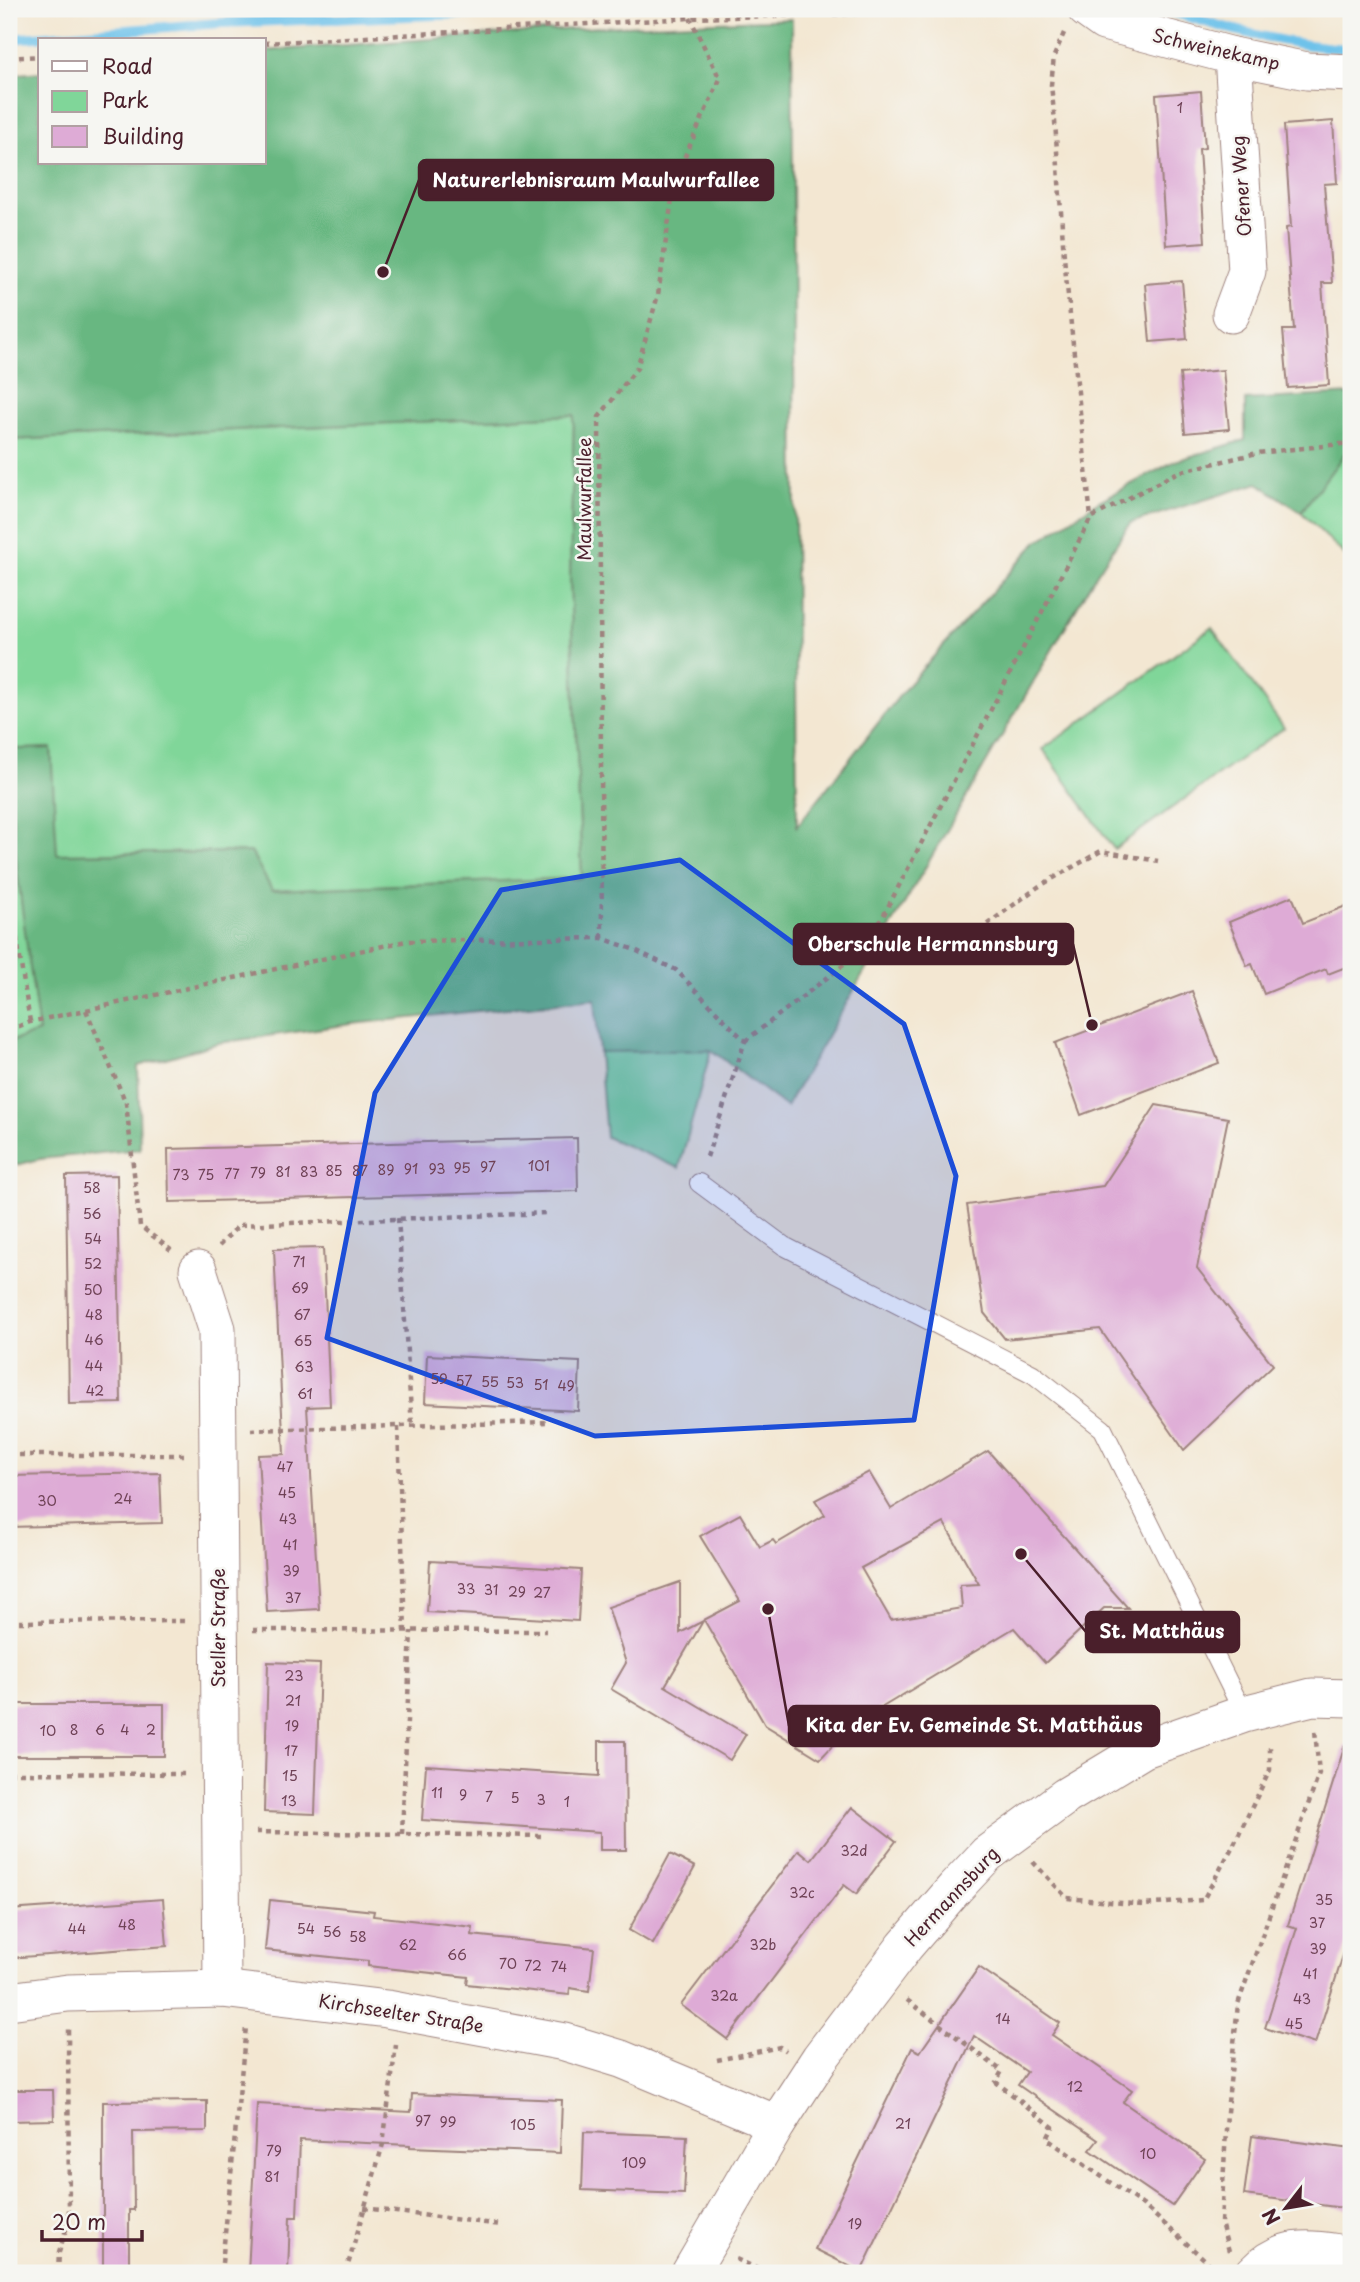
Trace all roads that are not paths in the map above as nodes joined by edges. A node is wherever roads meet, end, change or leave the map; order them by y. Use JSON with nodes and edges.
{"nodes":[{"id":1,"x":1078,"y":15,"type":"edge"},
{"id":2,"x":1233,"y":56,"type":"junction"},
{"id":3,"x":1351,"y":73,"type":"edge"},
{"id":4,"x":1231,"y":314,"type":"dead end"},
{"id":5,"x":699,"y":1183,"type":"road end"},
{"id":6,"x":198,"y":1270,"type":"road end"},
{"id":7,"x":1351,"y":1698,"type":"edge"},
{"id":8,"x":1257,"y":1711,"type":"junction"},
{"id":9,"x":235,"y":1991,"type":"junction"},
{"id":10,"x":9,"y":2001,"type":"edge"},
{"id":11,"x":777,"y":2124,"type":"junction"},
{"id":12,"x":1351,"y":2255,"type":"edge"},
{"id":13,"x":1243,"y":2267,"type":"edge"},
{"id":14,"x":690,"y":2273,"type":"edge"}],
"edges":[{"from":1,"to":2,"type":"street","name":"Schweinekamp"},
{"from":2,"to":3,"type":"street","name":"Schweinekamp"},
{"from":2,"to":4,"type":"street","name":"Ofener Weg"},
{"from":5,"to":8,"type":"lane"},
{"from":6,"to":9,"type":"street","name":"Steller Straße"},
{"from":7,"to":8,"type":"street","name":"Hermannsburg"},
{"from":8,"to":11,"type":"street","name":"Hermannsburg"},
{"from":9,"to":10,"type":"street","name":"Kirchseelter Straße"},
{"from":9,"to":11,"type":"street","name":"Kirchseelter Straße"},
{"from":11,"to":14,"type":"street","name":"Hermannsburg"},
{"from":12,"to":13,"type":"street"}]}
